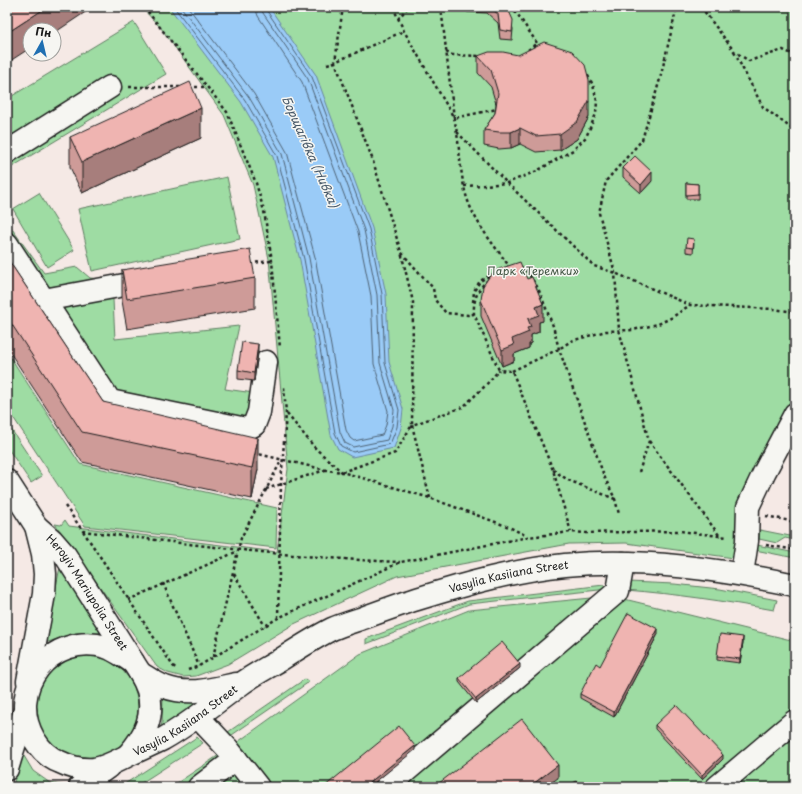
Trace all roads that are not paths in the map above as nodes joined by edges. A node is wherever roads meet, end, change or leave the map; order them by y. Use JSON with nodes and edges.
{"nodes":[{"id":1,"x":110,"y":87,"type":"road end"},
{"id":2,"x":7,"y":152,"type":"edge"},
{"id":3,"x":7,"y":244,"type":"edge"},
{"id":4,"x":167,"y":277,"type":"edge"},
{"id":5,"x":44,"y":300,"type":"junction"},
{"id":6,"x":273,"y":357,"type":"road end"},
{"id":7,"x":795,"y":414,"type":"edge"},
{"id":8,"x":7,"y":481,"type":"edge"},
{"id":9,"x":36,"y":526,"type":"junction"},
{"id":10,"x":623,"y":563,"type":"junction"},
{"id":11,"x":742,"y":574,"type":"junction"},
{"id":12,"x":795,"y":585,"type":"edge"},
{"id":13,"x":136,"y":668,"type":"junction"},
{"id":14,"x":243,"y":682,"type":"junction"},
{"id":15,"x":26,"y":700,"type":"junction"},
{"id":16,"x":795,"y":705,"type":"edge"},
{"id":17,"x":795,"y":713,"type":"edge"},
{"id":18,"x":198,"y":717,"type":"junction"},
{"id":19,"x":795,"y":721,"type":"edge"},
{"id":20,"x":236,"y":759,"type":"junction"},
{"id":21,"x":119,"y":760,"type":"junction"},
{"id":22,"x":7,"y":769,"type":"edge"},
{"id":23,"x":80,"y":787,"type":"edge"},
{"id":24,"x":199,"y":787,"type":"edge"},
{"id":25,"x":258,"y":787,"type":"edge"},
{"id":26,"x":387,"y":787,"type":"edge"},
{"id":27,"x":717,"y":787,"type":"edge"}],
"edges":[{"from":1,"to":2,"type":"street"},
{"from":3,"to":5,"type":"street"},
{"from":4,"to":5,"type":"street"},
{"from":5,"to":6,"type":"street"},
{"from":7,"to":11,"type":"street"},
{"from":8,"to":9,"type":"street","name":"Heroyiv Mariupolia Street"},
{"from":9,"to":13,"type":"street","name":"Heroyiv Mariupolia Street"},
{"from":9,"to":15,"type":"street","name":"Heroyiv Mariupolia Street"},
{"from":10,"to":11,"type":"street","name":"Vasylia Kasiiana Street"},
{"from":10,"to":14,"type":"street","name":"Vasylia Kasiiana Street"},
{"from":10,"to":26,"type":"street"},
{"from":11,"to":12,"type":"street","name":"Vasylia Kasiiana Street"},
{"from":13,"to":14,"type":"street","name":"Vasylia Kasiiana Street"},
{"from":13,"to":15,"type":"street","name":"Vasylia Kasiiana Street"},
{"from":13,"to":21,"type":"street","name":"Vasylia Kasiiana Street"},
{"from":14,"to":18,"type":"street","name":"Vasylia Kasiiana Street"},
{"from":15,"to":21,"type":"street","name":"Vasylia Kasiiana Street"},
{"from":15,"to":22,"type":"street","name":"Vasylia Kasiiana Street"},
{"from":16,"to":17,"type":"street"},
{"from":18,"to":20,"type":"street"},
{"from":18,"to":21,"type":"street","name":"Vasylia Kasiiana Street"},
{"from":19,"to":27,"type":"street"},
{"from":20,"to":24,"type":"street"},
{"from":20,"to":25,"type":"street"},
{"from":21,"to":23,"type":"street","name":"Vasylia Kasiiana Street"}]}
